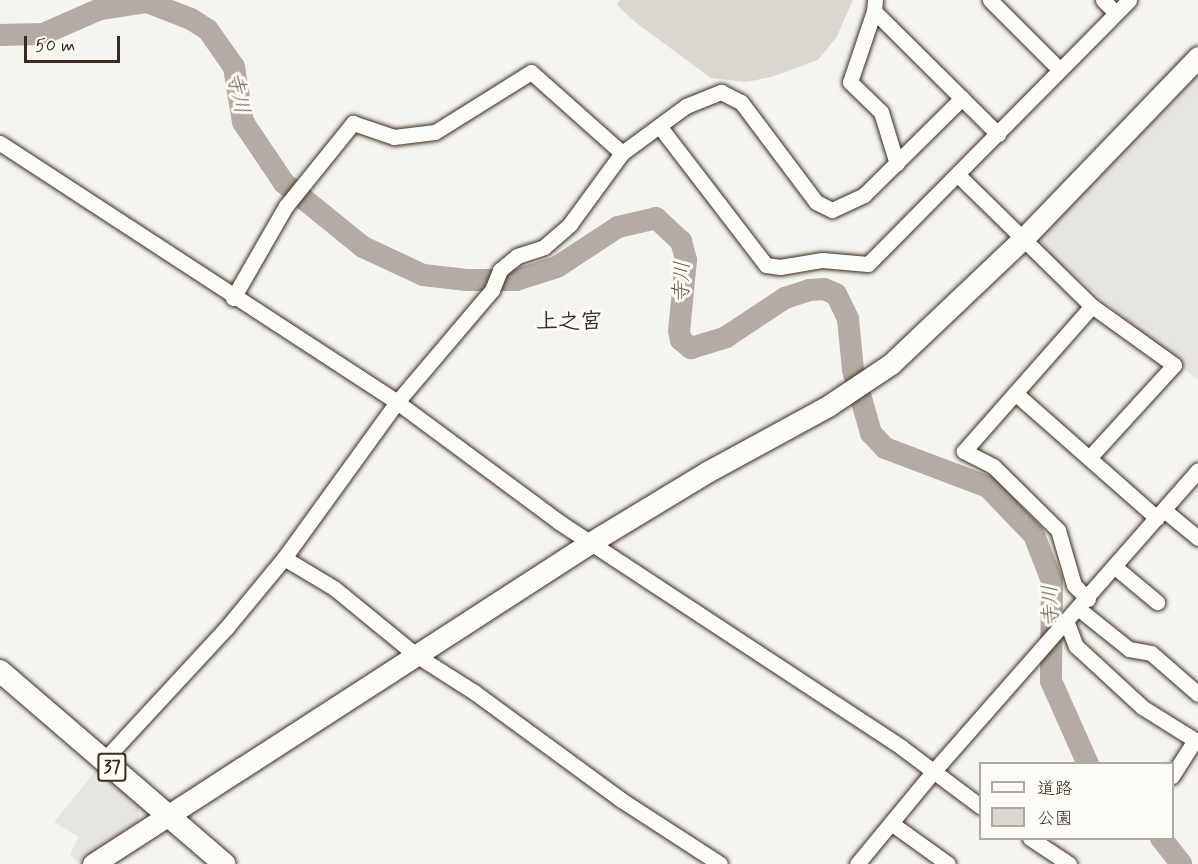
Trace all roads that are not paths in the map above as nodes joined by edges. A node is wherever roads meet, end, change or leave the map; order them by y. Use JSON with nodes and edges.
{"nodes":[{"id":1,"x":990,"y":0,"type":"edge"},
{"id":2,"x":1103,"y":0,"type":"edge"},
{"id":3,"x":1129,"y":0,"type":"edge"},
{"id":4,"x":875,"y":5,"type":"edge"},
{"id":5,"x":1116,"y":13,"type":"junction"},
{"id":6,"x":1198,"y":57,"type":"edge"},
{"id":7,"x":1060,"y":70,"type":"junction"},
{"id":8,"x":962,"y":98,"type":"junction"},
{"id":9,"x":660,"y":128,"type":"junction"},
{"id":10,"x":998,"y":134,"type":"junction"},
{"id":11,"x":0,"y":142,"type":"edge"},
{"id":12,"x":622,"y":153,"type":"junction"},
{"id":13,"x":897,"y":164,"type":"junction"},
{"id":14,"x":958,"y":175,"type":"junction"},
{"id":15,"x":1025,"y":237,"type":"junction"},
{"id":16,"x":233,"y":298,"type":"junction"},
{"id":17,"x":1092,"y":306,"type":"junction"},
{"id":18,"x":1015,"y":393,"type":"junction"},
{"id":19,"x":397,"y":402,"type":"junction"},
{"id":20,"x":1089,"y":458,"type":"junction"},
{"id":21,"x":1198,"y":470,"type":"edge"},
{"id":22,"x":1161,"y":514,"type":"junction"},
{"id":23,"x":1198,"y":538,"type":"edge"},
{"id":24,"x":593,"y":541,"type":"junction"},
{"id":25,"x":284,"y":558,"type":"junction"},
{"id":26,"x":1115,"y":567,"type":"junction"},
{"id":27,"x":1158,"y":602,"type":"dead end"},
{"id":28,"x":1084,"y":604,"type":"junction"},
{"id":29,"x":1067,"y":623,"type":"junction"},
{"id":30,"x":416,"y":655,"type":"junction"},
{"id":31,"x":0,"y":671,"type":"edge"},
{"id":32,"x":1198,"y":694,"type":"edge"},
{"id":33,"x":104,"y":760,"type":"junction"},
{"id":34,"x":932,"y":773,"type":"junction"},
{"id":35,"x":1174,"y":774,"type":"edge"},
{"id":36,"x":979,"y":805,"type":"edge"},
{"id":37,"x":164,"y":816,"type":"junction"},
{"id":38,"x":891,"y":823,"type":"junction"},
{"id":39,"x":1033,"y":840,"type":"edge"},
{"id":40,"x":93,"y":864,"type":"edge"},
{"id":41,"x":224,"y":864,"type":"edge"},
{"id":42,"x":720,"y":864,"type":"edge"},
{"id":43,"x":857,"y":864,"type":"edge"},
{"id":44,"x":948,"y":864,"type":"edge"},
{"id":45,"x":1069,"y":864,"type":"edge"}],
"edges":[{"from":1,"to":7,"type":"street"},
{"from":2,"to":5,"type":"street"},
{"from":3,"to":5,"type":"street"},
{"from":4,"to":8,"type":"street"},
{"from":4,"to":13,"type":"street"},
{"from":5,"to":7,"type":"street"},
{"from":6,"to":15,"type":"street"},
{"from":7,"to":10,"type":"street"},
{"from":8,"to":10,"type":"street"},
{"from":8,"to":13,"type":"street"},
{"from":9,"to":12,"type":"street"},
{"from":9,"to":13,"type":"street"},
{"from":9,"to":14,"type":"street"},
{"from":10,"to":14,"type":"street"},
{"from":11,"to":16,"type":"street"},
{"from":12,"to":16,"type":"street"},
{"from":12,"to":19,"type":"street"},
{"from":14,"to":15,"type":"street"},
{"from":15,"to":17,"type":"street"},
{"from":15,"to":24,"type":"street"},
{"from":16,"to":19,"type":"street"},
{"from":17,"to":18,"type":"street"},
{"from":17,"to":20,"type":"street"},
{"from":18,"to":20,"type":"street"},
{"from":18,"to":28,"type":"street"},
{"from":19,"to":24,"type":"street"},
{"from":19,"to":25,"type":"street"},
{"from":20,"to":22,"type":"street"},
{"from":21,"to":22,"type":"street"},
{"from":22,"to":23,"type":"street"},
{"from":22,"to":26,"type":"street"},
{"from":24,"to":30,"type":"street"},
{"from":24,"to":34,"type":"street"},
{"from":25,"to":30,"type":"street"},
{"from":25,"to":33,"type":"street"},
{"from":26,"to":27,"type":"street"},
{"from":26,"to":28,"type":"street"},
{"from":28,"to":29,"type":"street"},
{"from":28,"to":32,"type":"street"},
{"from":29,"to":34,"type":"street"},
{"from":29,"to":35,"type":"street"},
{"from":30,"to":37,"type":"street"},
{"from":30,"to":42,"type":"street"},
{"from":31,"to":33,"type":"main road","number":"37"},
{"from":33,"to":37,"type":"main road","number":"37"},
{"from":34,"to":36,"type":"street"},
{"from":34,"to":38,"type":"street"},
{"from":37,"to":40,"type":"street"},
{"from":37,"to":41,"type":"main road","number":"37"},
{"from":38,"to":43,"type":"street"},
{"from":38,"to":44,"type":"street"},
{"from":39,"to":45,"type":"street"}]}
